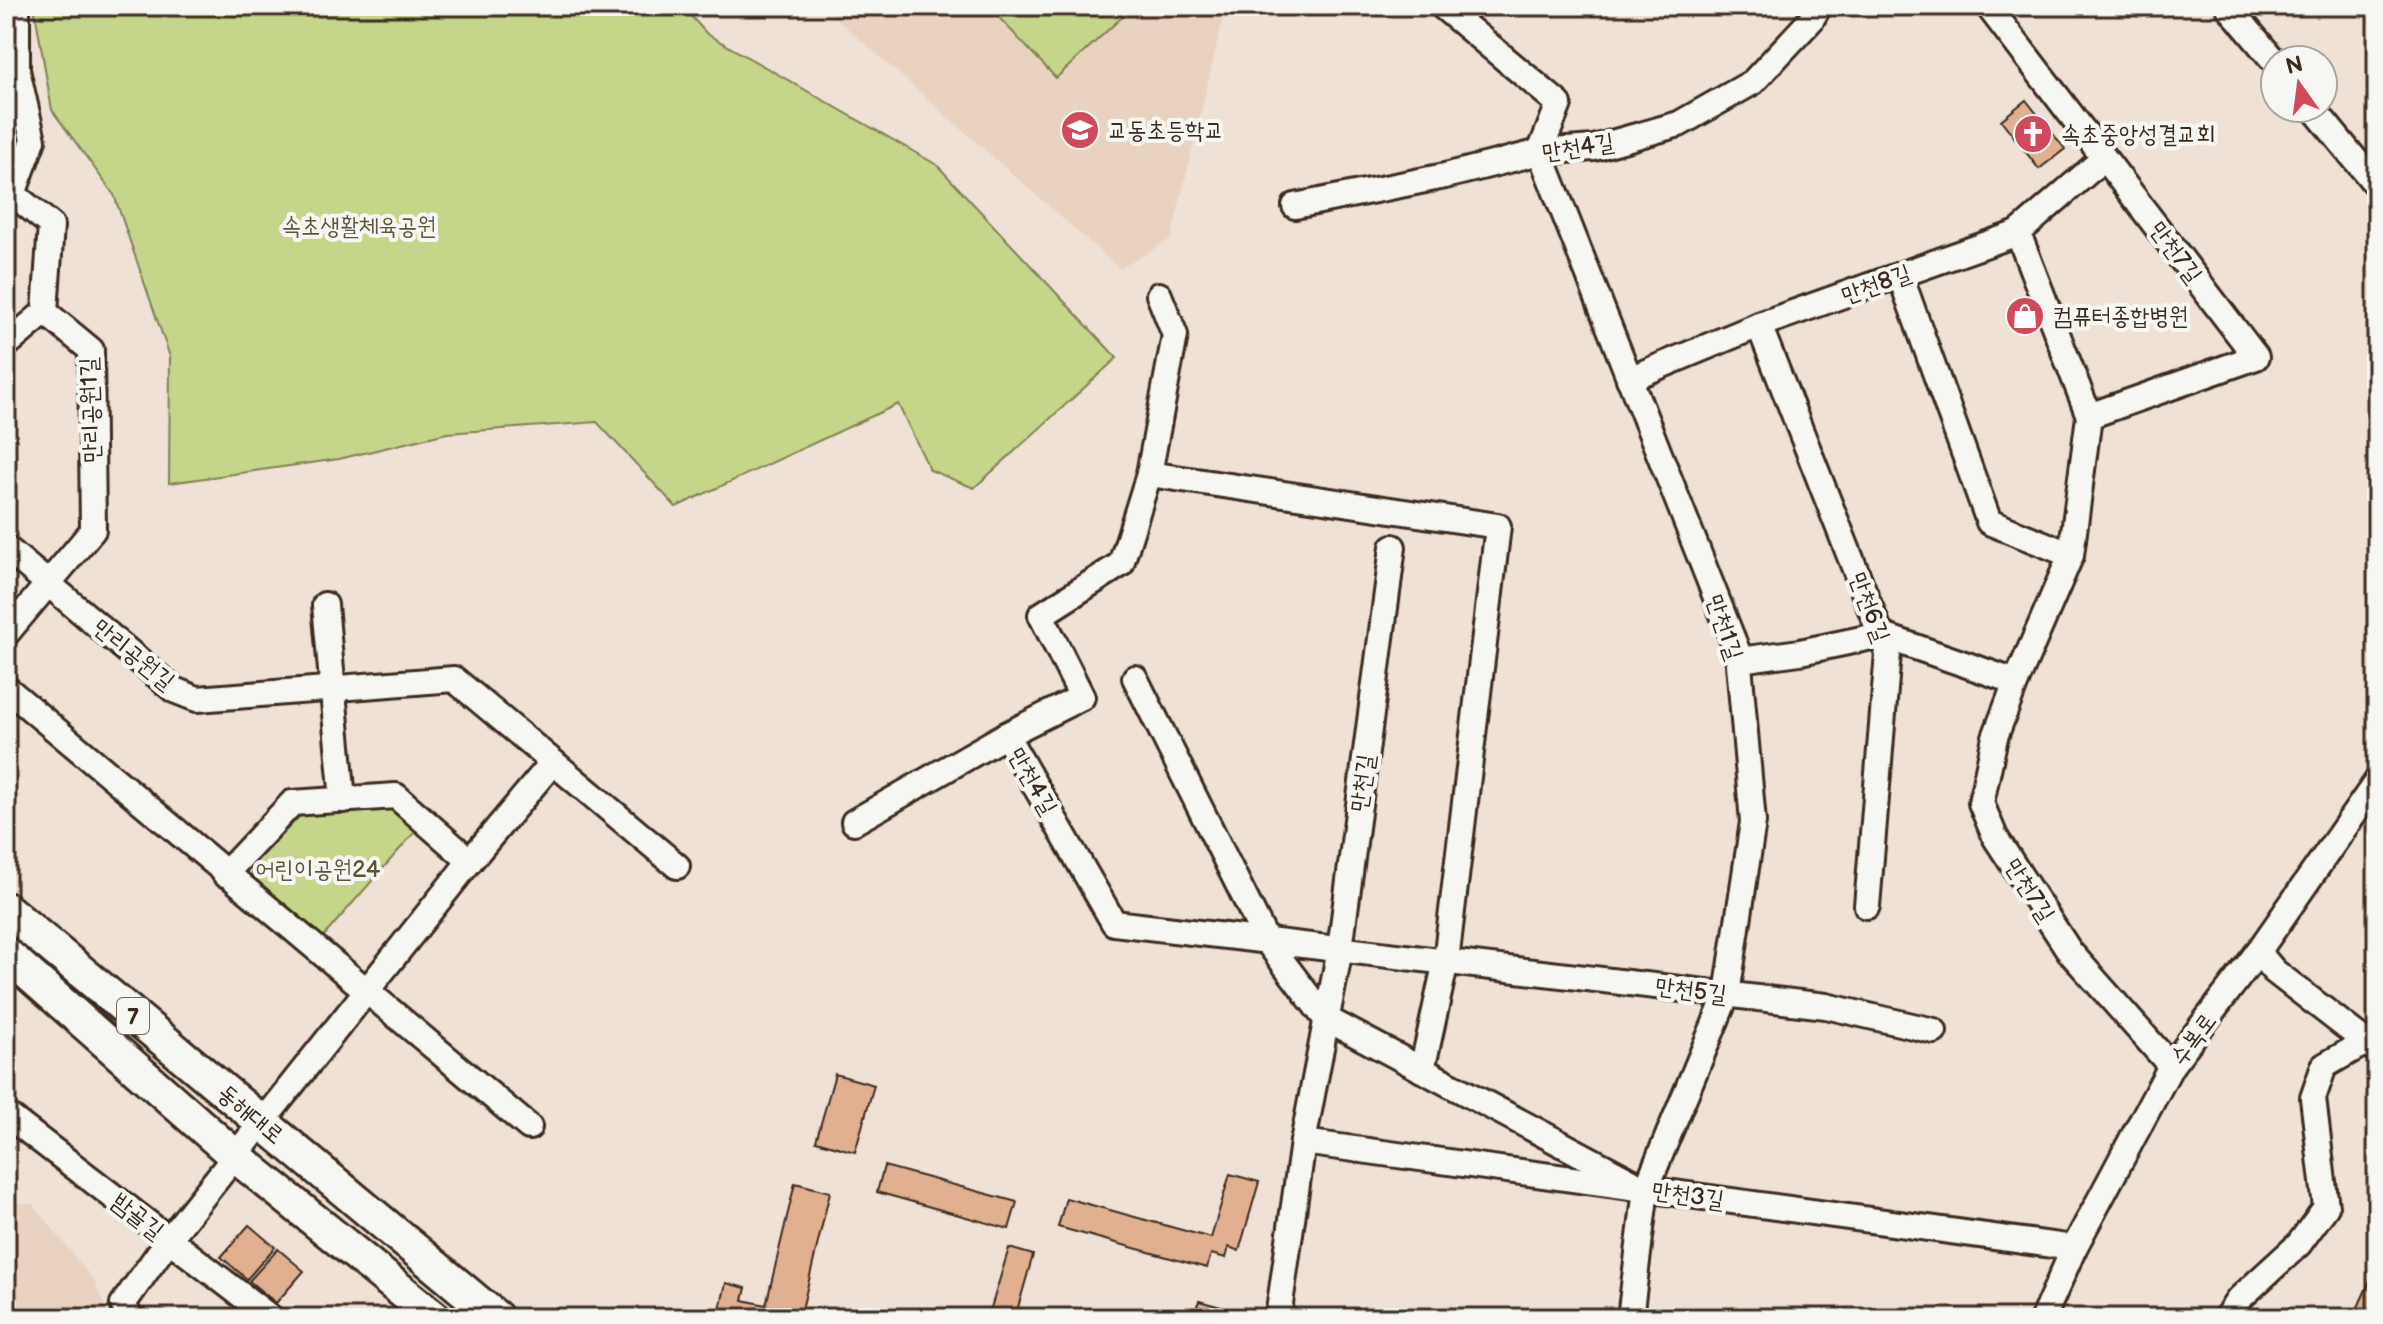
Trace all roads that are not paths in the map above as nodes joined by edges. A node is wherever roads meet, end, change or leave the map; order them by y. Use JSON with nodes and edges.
{"nodes":[{"id":1,"x":17,"y":6,"type":"edge"},
{"id":2,"x":1442,"y":6,"type":"edge"},
{"id":3,"x":1819,"y":6,"type":"edge"},
{"id":4,"x":1988,"y":6,"type":"edge"},
{"id":5,"x":2228,"y":6,"type":"edge"},
{"id":6,"x":2260,"y":44,"type":"edge"},
{"id":7,"x":2326,"y":124,"type":"edge"},
{"id":8,"x":1540,"y":152,"type":"junction"},
{"id":9,"x":2104,"y":158,"type":"junction"},
{"id":10,"x":2377,"y":186,"type":"edge"},
{"id":11,"x":1295,"y":206,"type":"dead end"},
{"id":12,"x":2018,"y":233,"type":"junction"},
{"id":13,"x":1900,"y":275,"type":"junction"},
{"id":14,"x":1159,"y":295,"type":"dead end"},
{"id":15,"x":45,"y":312,"type":"junction"},
{"id":16,"x":1759,"y":325,"type":"junction"},
{"id":17,"x":6,"y":345,"type":"edge"},
{"id":18,"x":1629,"y":379,"type":"junction"},
{"id":19,"x":2089,"y":416,"type":"junction"},
{"id":20,"x":1149,"y":474,"type":"junction"},
{"id":21,"x":1393,"y":547,"type":"dead end"},
{"id":22,"x":6,"y":548,"type":"edge"},
{"id":23,"x":2071,"y":555,"type":"junction"},
{"id":24,"x":48,"y":583,"type":"junction"},
{"id":25,"x":325,"y":605,"type":"dead end"},
{"id":26,"x":6,"y":634,"type":"edge"},
{"id":27,"x":1881,"y":635,"type":"junction"},
{"id":28,"x":1739,"y":660,"type":"junction"},
{"id":29,"x":1135,"y":678,"type":"dead end"},
{"id":30,"x":2016,"y":682,"type":"junction"},
{"id":31,"x":6,"y":688,"type":"edge"},
{"id":32,"x":333,"y":689,"type":"junction"},
{"id":33,"x":1006,"y":735,"type":"junction"},
{"id":34,"x":553,"y":762,"type":"junction"},
{"id":35,"x":2377,"y":781,"type":"edge"},
{"id":36,"x":343,"y":800,"type":"junction"},
{"id":37,"x":854,"y":822,"type":"dead end"},
{"id":38,"x":470,"y":861,"type":"junction"},
{"id":39,"x":677,"y":866,"type":"dead end"},
{"id":40,"x":225,"y":874,"type":"junction"},
{"id":41,"x":6,"y":896,"type":"edge"},
{"id":42,"x":1867,"y":906,"type":"dead end"},
{"id":43,"x":6,"y":909,"type":"edge"},
{"id":44,"x":33,"y":932,"type":"junction"},
{"id":45,"x":1266,"y":940,"type":"junction"},
{"id":46,"x":1340,"y":949,"type":"junction"},
{"id":47,"x":2258,"y":952,"type":"junction"},
{"id":48,"x":6,"y":954,"type":"edge"},
{"id":49,"x":1446,"y":961,"type":"junction"},
{"id":50,"x":366,"y":992,"type":"junction"},
{"id":51,"x":1727,"y":994,"type":"junction"},
{"id":52,"x":1325,"y":1018,"type":"junction"},
{"id":53,"x":1934,"y":1031,"type":"dead end"},
{"id":54,"x":2371,"y":1047,"type":"edge"},
{"id":55,"x":2171,"y":1066,"type":"junction"},
{"id":56,"x":1422,"y":1070,"type":"junction"},
{"id":57,"x":8,"y":1118,"type":"edge"},
{"id":58,"x":261,"y":1123,"type":"junction"},
{"id":59,"x":529,"y":1127,"type":"dead end"},
{"id":60,"x":1303,"y":1142,"type":"junction"},
{"id":61,"x":234,"y":1155,"type":"junction"},
{"id":62,"x":1646,"y":1189,"type":"junction"},
{"id":63,"x":169,"y":1239,"type":"junction"},
{"id":64,"x":2074,"y":1248,"type":"junction"},
{"id":65,"x":126,"y":1311,"type":"edge"},
{"id":66,"x":271,"y":1318,"type":"edge"},
{"id":67,"x":435,"y":1318,"type":"edge"},
{"id":68,"x":497,"y":1318,"type":"edge"},
{"id":69,"x":1278,"y":1318,"type":"edge"},
{"id":70,"x":1630,"y":1318,"type":"edge"},
{"id":71,"x":2043,"y":1318,"type":"edge"},
{"id":72,"x":2226,"y":1318,"type":"edge"}],
"edges":[{"from":1,"to":15,"type":"street"},
{"from":2,"to":8,"type":"street"},
{"from":3,"to":8,"type":"street","name":"만천4길"},
{"from":4,"to":9,"type":"street","name":"만천7길"},
{"from":5,"to":6,"type":"street"},
{"from":7,"to":10,"type":"street"},
{"from":8,"to":11,"type":"street","name":"만천4길"},
{"from":8,"to":18,"type":"street","name":"만천1길"},
{"from":9,"to":12,"type":"street","name":"만천8길"},
{"from":9,"to":19,"type":"street","name":"만천7길"},
{"from":12,"to":13,"type":"street","name":"만천8길"},
{"from":12,"to":19,"type":"street","name":"만천7길"},
{"from":13,"to":16,"type":"street","name":"만천8길"},
{"from":13,"to":23,"type":"street"},
{"from":14,"to":20,"type":"street","name":"만천4길"},
{"from":15,"to":17,"type":"street"},
{"from":15,"to":24,"type":"street","name":"만리공원1길"},
{"from":16,"to":18,"type":"street","name":"만천8길"},
{"from":16,"to":27,"type":"street","name":"만천6길"},
{"from":18,"to":28,"type":"street","name":"만천1길"},
{"from":19,"to":23,"type":"street","name":"만천7길"},
{"from":20,"to":33,"type":"street","name":"만천4길"},
{"from":20,"to":49,"type":"street"},
{"from":21,"to":46,"type":"street","name":"만천길"},
{"from":22,"to":24,"type":"street","name":"만리공원길"},
{"from":23,"to":30,"type":"street","name":"만천7길"},
{"from":24,"to":26,"type":"street","name":"만리공원1길"},
{"from":24,"to":32,"type":"street","name":"만리공원길"},
{"from":25,"to":32,"type":"street"},
{"from":27,"to":28,"type":"street"},
{"from":27,"to":30,"type":"street"},
{"from":27,"to":42,"type":"street","name":"만천6길"},
{"from":28,"to":51,"type":"street","name":"만천1길"},
{"from":29,"to":45,"type":"street"},
{"from":30,"to":55,"type":"street","name":"만천7길"},
{"from":31,"to":40,"type":"street"},
{"from":32,"to":34,"type":"street","name":"만리공원길"},
{"from":32,"to":36,"type":"street"},
{"from":33,"to":37,"type":"street"},
{"from":33,"to":45,"type":"street","name":"만천4길"},
{"from":34,"to":38,"type":"street"},
{"from":34,"to":39,"type":"street","name":"만리공원길"},
{"from":35,"to":47,"type":"street","name":"수복로"},
{"from":36,"to":38,"type":"street"},
{"from":36,"to":40,"type":"street"},
{"from":38,"to":50,"type":"street"},
{"from":40,"to":50,"type":"street"},
{"from":41,"to":44,"type":"street"},
{"from":43,"to":44,"type":"main road","name":"동해대로","number":"7"},
{"from":44,"to":58,"type":"main road","name":"동해대로","number":"7"},
{"from":45,"to":46,"type":"street","name":"만천5길"},
{"from":45,"to":52,"type":"street"},
{"from":46,"to":49,"type":"street","name":"만천5길"},
{"from":46,"to":52,"type":"street","name":"만천길"},
{"from":47,"to":54,"type":"street"},
{"from":47,"to":55,"type":"street","name":"수복로"},
{"from":48,"to":61,"type":"main road","name":"동해대로","number":"7"},
{"from":49,"to":51,"type":"street","name":"만천5길"},
{"from":49,"to":56,"type":"street"},
{"from":50,"to":58,"type":"street"},
{"from":50,"to":59,"type":"street"},
{"from":51,"to":53,"type":"street","name":"만천5길"},
{"from":51,"to":62,"type":"street","name":"만천1길"},
{"from":52,"to":56,"type":"street"},
{"from":52,"to":60,"type":"street","name":"만천길"},
{"from":54,"to":72,"type":"street"},
{"from":55,"to":64,"type":"street","name":"수복로"},
{"from":56,"to":62,"type":"street"},
{"from":57,"to":63,"type":"street","name":"밤골길"},
{"from":58,"to":61,"type":"street"},
{"from":58,"to":68,"type":"main road","name":"동해대로","number":"7"},
{"from":60,"to":62,"type":"street","name":"만천3길"},
{"from":60,"to":69,"type":"street","name":"만천길"},
{"from":61,"to":63,"type":"street"},
{"from":61,"to":67,"type":"main road","name":"동해대로","number":"7"},
{"from":62,"to":64,"type":"street","name":"만천3길"},
{"from":62,"to":70,"type":"street","name":"만천1길"},
{"from":63,"to":65,"type":"street"},
{"from":63,"to":66,"type":"street","name":"밤골길"},
{"from":64,"to":71,"type":"street","name":"수복로"}]}
